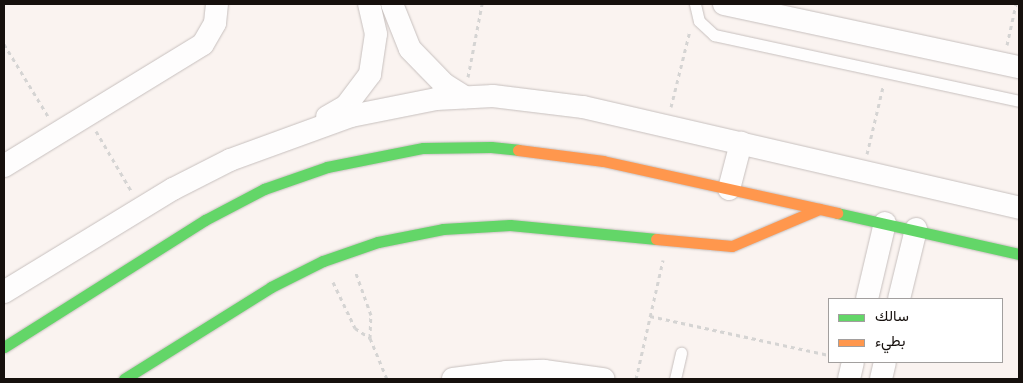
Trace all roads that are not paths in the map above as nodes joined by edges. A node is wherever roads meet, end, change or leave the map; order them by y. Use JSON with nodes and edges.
{"nodes":[{"id":1,"x":217,"y":4,"type":"edge"},
{"id":2,"x":369,"y":4,"type":"edge"},
{"id":3,"x":392,"y":4,"type":"edge"},
{"id":4,"x":696,"y":4,"type":"edge"},
{"id":5,"x":724,"y":4,"type":"edge"},
{"id":6,"x":1011,"y":65,"type":"edge"},
{"id":7,"x":465,"y":97,"type":"junction"},
{"id":8,"x":1019,"y":101,"type":"edge"},
{"id":9,"x":308,"y":131,"type":"junction"},
{"id":10,"x":741,"y":143,"type":"junction"},
{"id":11,"x":4,"y":166,"type":"edge"},
{"id":12,"x":729,"y":189,"type":"junction"},
{"id":13,"x":1019,"y":208,"type":"edge"},
{"id":14,"x":819,"y":209,"type":"junction"},
{"id":15,"x":885,"y":223,"type":"junction"},
{"id":16,"x":916,"y":229,"type":"junction"},
{"id":17,"x":1019,"y":254,"type":"edge"},
{"id":18,"x":4,"y":292,"type":"edge"},
{"id":19,"x":867,"y":298,"type":"edge"},
{"id":20,"x":899,"y":298,"type":"edge"},
{"id":21,"x":4,"y":347,"type":"edge"},
{"id":22,"x":681,"y":353,"type":"dead end"},
{"id":23,"x":853,"y":363,"type":"edge"},
{"id":24,"x":885,"y":363,"type":"edge"},
{"id":25,"x":124,"y":379,"type":"edge"},
{"id":26,"x":453,"y":379,"type":"edge"},
{"id":27,"x":603,"y":379,"type":"edge"},
{"id":28,"x":675,"y":379,"type":"edge"},
{"id":29,"x":849,"y":379,"type":"edge"},
{"id":30,"x":881,"y":379,"type":"edge"}],
"edges":[{"from":1,"to":11,"type":"street"},
{"from":2,"to":9,"type":"street"},
{"from":3,"to":7,"type":"street"},
{"from":4,"to":8,"type":"lane"},
{"from":5,"to":6,"type":"street"},
{"from":7,"to":9,"type":"street"},
{"from":7,"to":10,"type":"street"},
{"from":9,"to":18,"type":"street"},
{"from":10,"to":12,"type":"street"},
{"from":10,"to":13,"type":"street"},
{"from":12,"to":14,"type":"street"},
{"from":12,"to":21,"type":"street"},
{"from":14,"to":15,"type":"street"},
{"from":14,"to":25,"type":"street"},
{"from":15,"to":16,"type":"street"},
{"from":15,"to":19,"type":"street"},
{"from":16,"to":17,"type":"street"},
{"from":16,"to":20,"type":"street"},
{"from":22,"to":28,"type":"lane"},
{"from":23,"to":29,"type":"street"},
{"from":24,"to":30,"type":"street"},
{"from":26,"to":27,"type":"street"}]}
